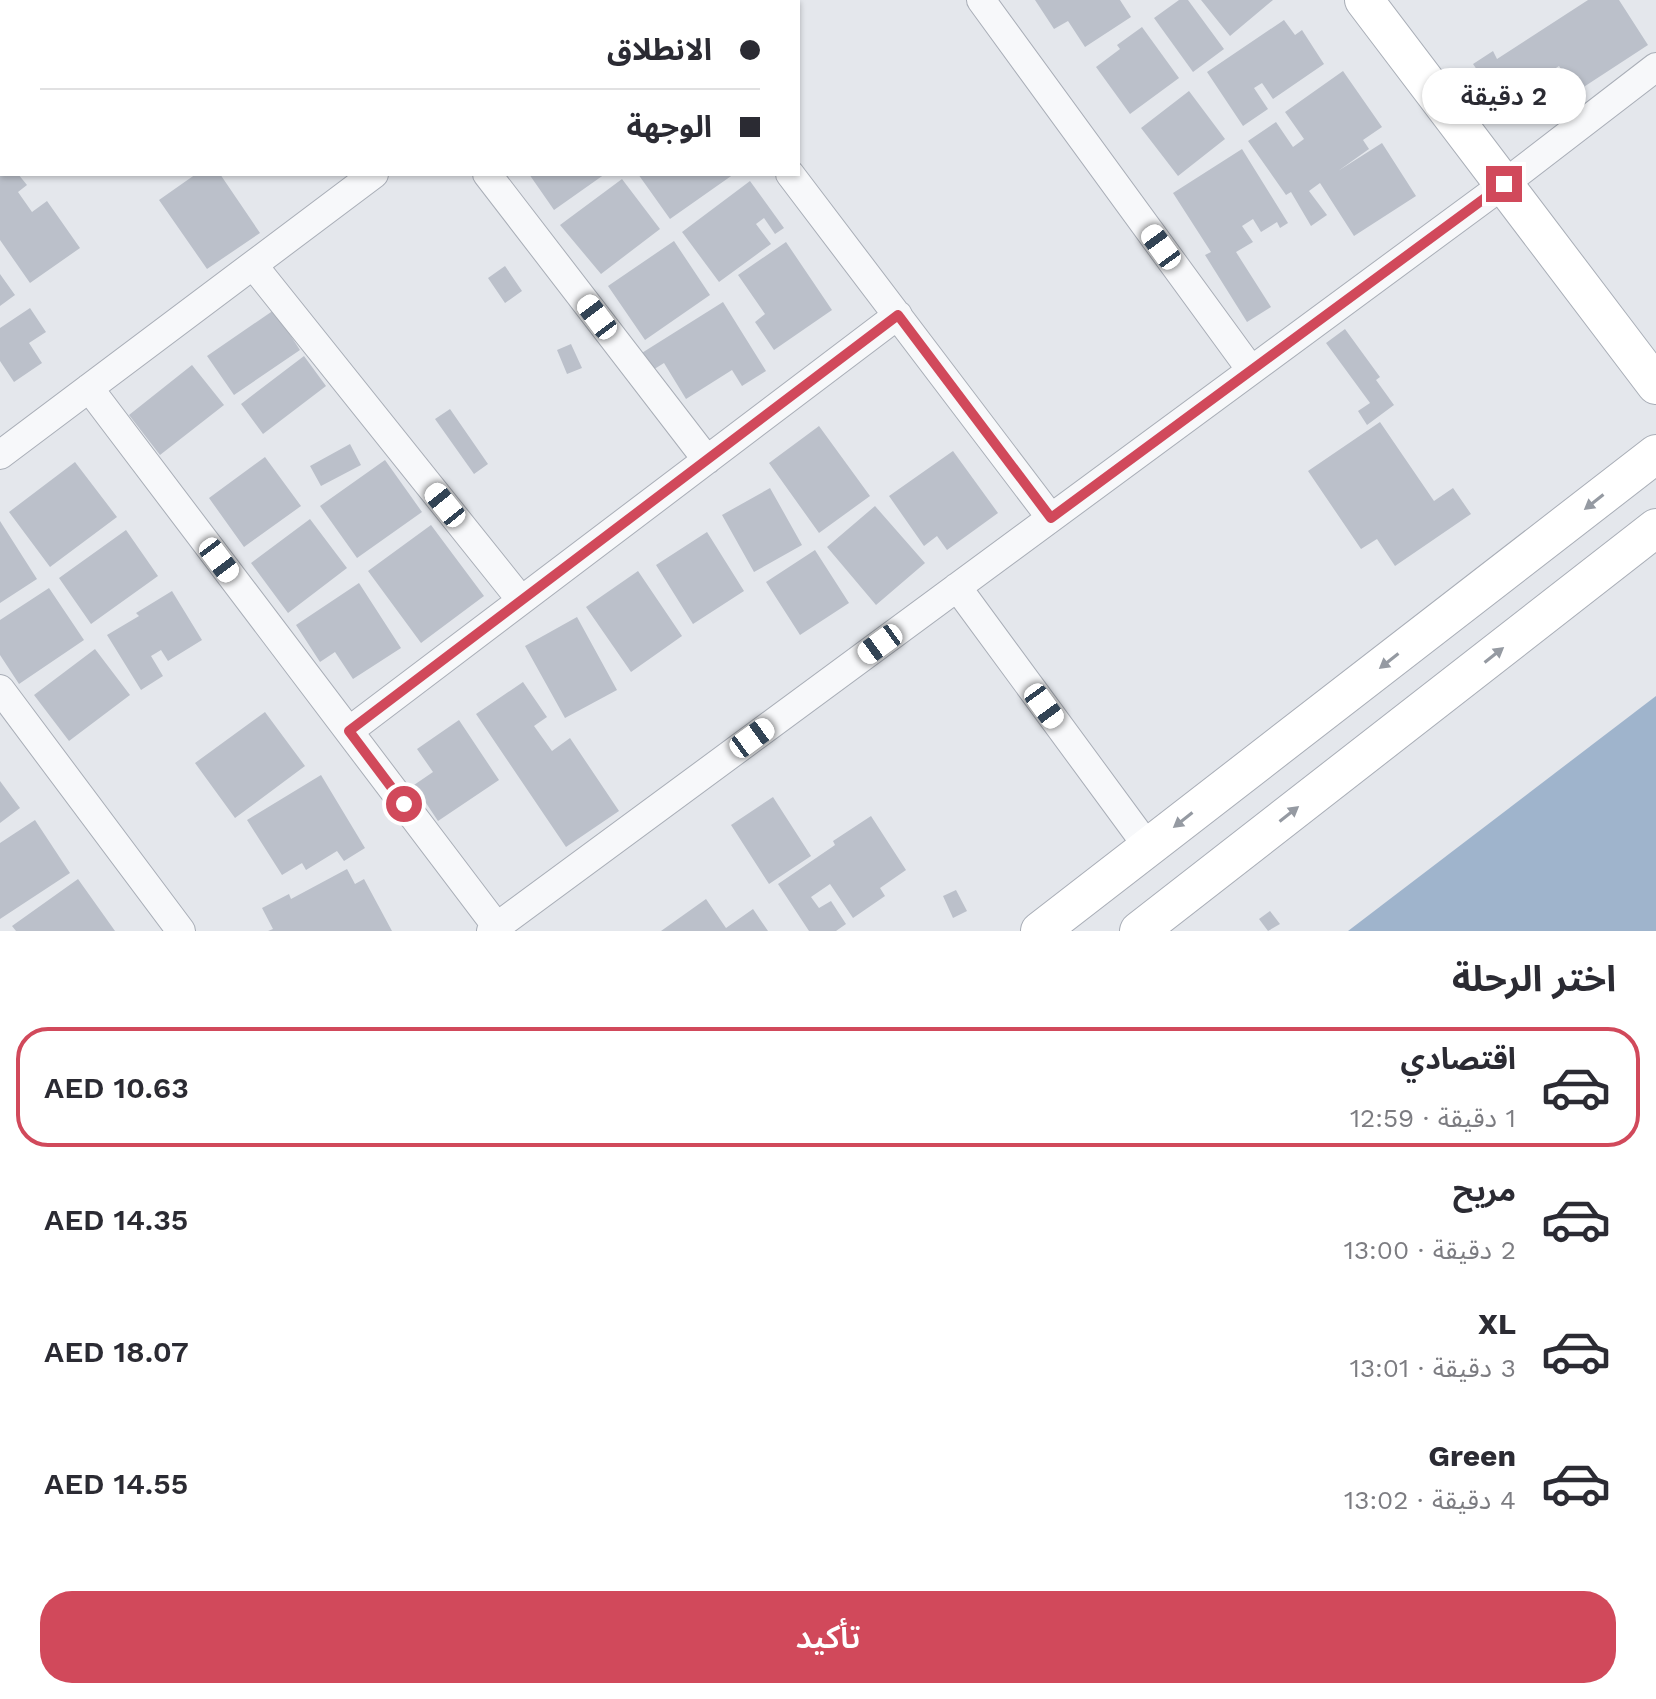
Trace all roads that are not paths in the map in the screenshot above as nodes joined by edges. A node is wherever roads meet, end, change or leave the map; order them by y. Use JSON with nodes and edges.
{"nodes":[{"id":1,"x":981,"y":0,"type":"edge"},
{"id":2,"x":1364,"y":0,"type":"edge"},
{"id":3,"x":1656,"y":67,"type":"edge"},
{"id":4,"x":370,"y":176,"type":"edge"},
{"id":5,"x":489,"y":176,"type":"edge"},
{"id":6,"x":792,"y":176,"type":"edge"},
{"id":7,"x":1504,"y":184,"type":"junction"},
{"id":8,"x":253,"y":265,"type":"junction"},
{"id":9,"x":898,"y":315,"type":"junction"},
{"id":10,"x":1251,"y":370,"type":"junction"},
{"id":11,"x":1656,"y":385,"type":"edge"},
{"id":12,"x":89,"y":388,"type":"junction"},
{"id":13,"x":1656,"y":454,"type":"edge"},
{"id":14,"x":0,"y":455,"type":"edge"},
{"id":15,"x":707,"y":460,"type":"junction"},
{"id":16,"x":1051,"y":518,"type":"junction"},
{"id":17,"x":1656,"y":528,"type":"edge"},
{"id":18,"x":957,"y":587,"type":"junction"},
{"id":19,"x":521,"y":600,"type":"junction"},
{"id":20,"x":0,"y":689,"type":"edge"},
{"id":21,"x":349,"y":731,"type":"junction"},
{"id":22,"x":1148,"y":847,"type":"junction"},
{"id":23,"x":494,"y":929,"type":"edge"},
{"id":24,"x":181,"y":931,"type":"edge"},
{"id":25,"x":1040,"y":931,"type":"edge"},
{"id":26,"x":1139,"y":931,"type":"edge"}],
"edges":[{"from":1,"to":10,"type":"street"},
{"from":2,"to":7,"type":"street"},
{"from":3,"to":7,"type":"street"},
{"from":4,"to":8,"type":"street"},
{"from":5,"to":15,"type":"street"},
{"from":6,"to":9,"type":"street"},
{"from":7,"to":10,"type":"street"},
{"from":7,"to":11,"type":"street"},
{"from":8,"to":12,"type":"street"},
{"from":8,"to":19,"type":"street"},
{"from":9,"to":15,"type":"street"},
{"from":9,"to":16,"type":"street"},
{"from":10,"to":16,"type":"street"},
{"from":12,"to":14,"type":"street"},
{"from":12,"to":21,"type":"street"},
{"from":13,"to":22,"type":"street","one_way":true},
{"from":15,"to":19,"type":"street"},
{"from":16,"to":18,"type":"street"},
{"from":26,"to":17,"type":"street","one_way":true},
{"from":18,"to":22,"type":"street"},
{"from":18,"to":23,"type":"street"},
{"from":19,"to":21,"type":"street"},
{"from":20,"to":24,"type":"street"},
{"from":21,"to":23,"type":"street"},
{"from":22,"to":25,"type":"street"}]}
